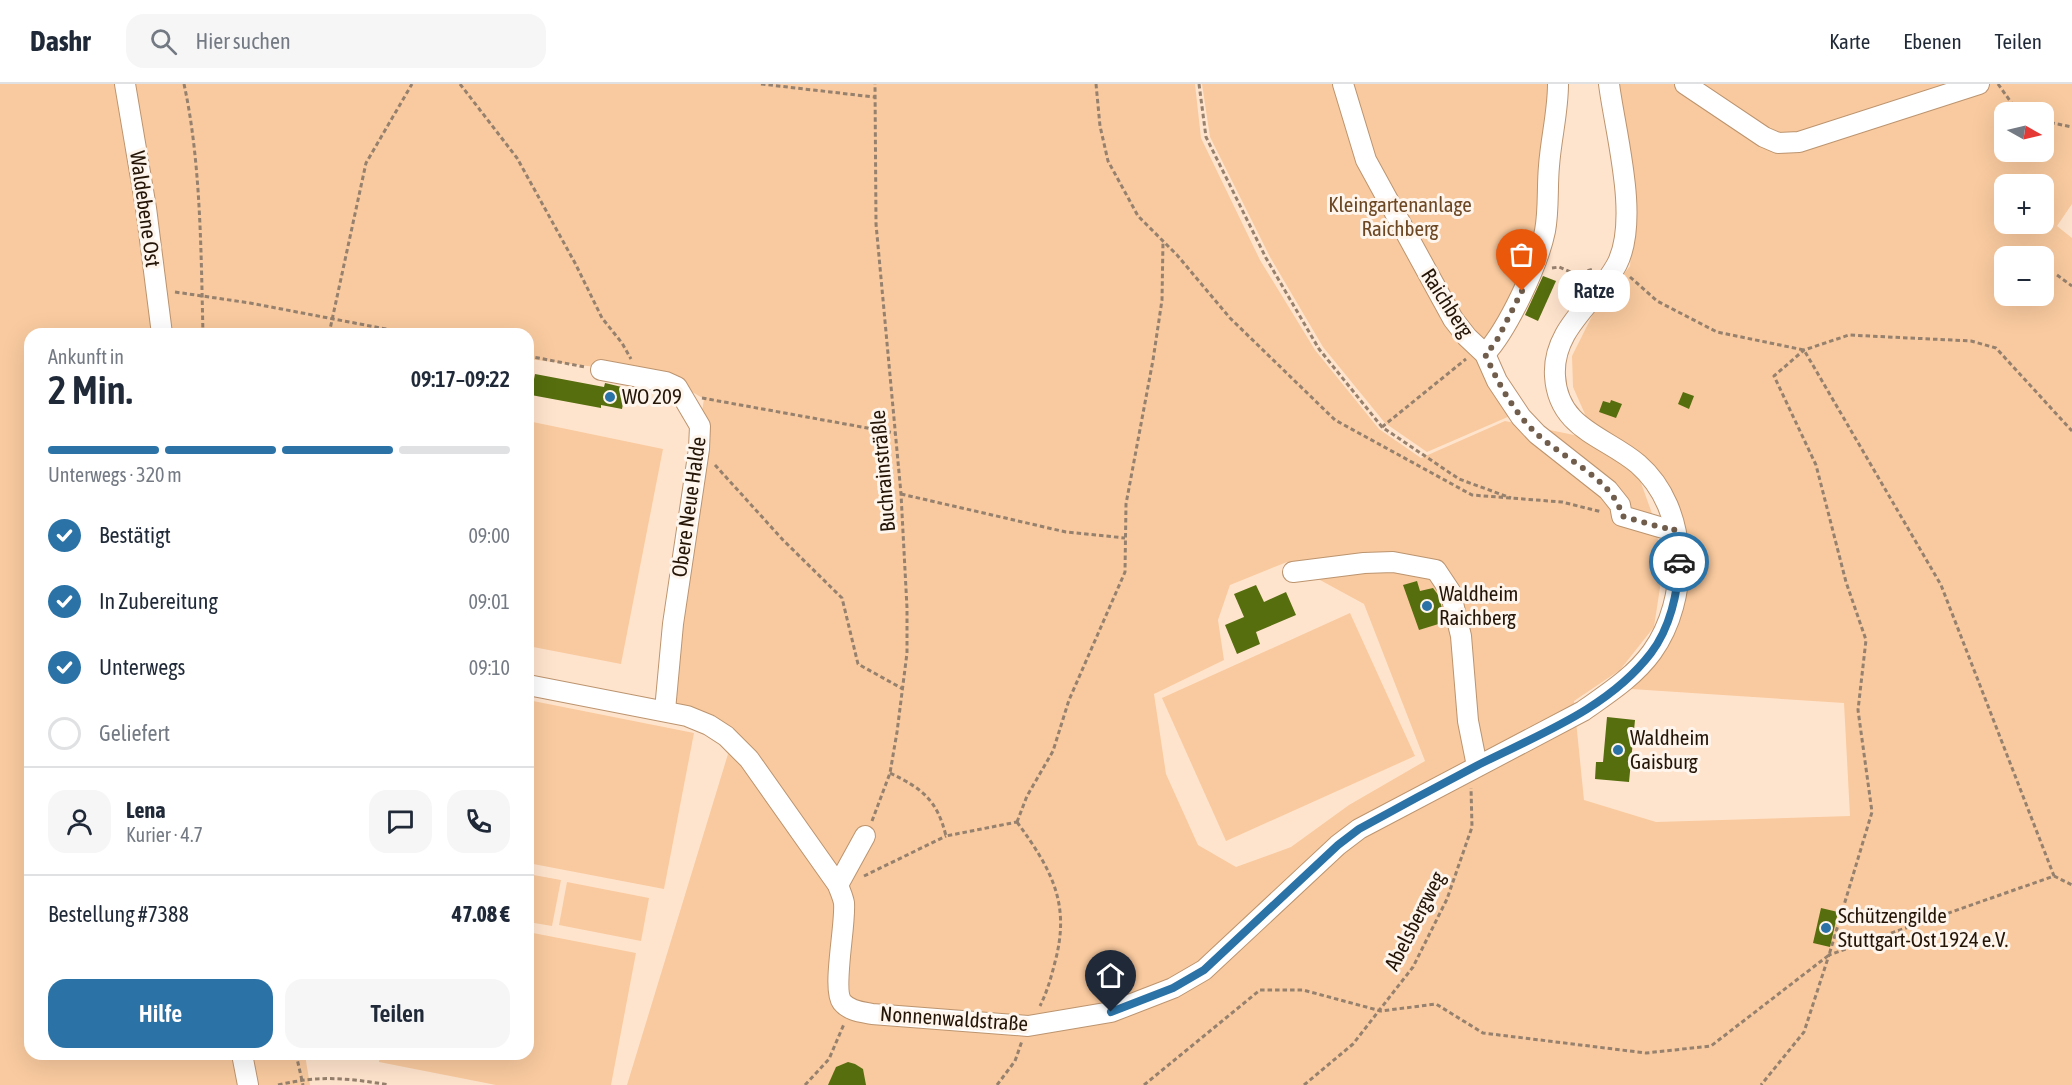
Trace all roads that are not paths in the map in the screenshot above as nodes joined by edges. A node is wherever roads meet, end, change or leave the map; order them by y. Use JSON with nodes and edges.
{"nodes":[{"id":1,"x":125,"y":84,"type":"edge"},
{"id":2,"x":1343,"y":84,"type":"edge"},
{"id":3,"x":1558,"y":84,"type":"edge"},
{"id":4,"x":1609,"y":84,"type":"edge"},
{"id":5,"x":1685,"y":84,"type":"edge"},
{"id":6,"x":1979,"y":84,"type":"edge"},
{"id":7,"x":161,"y":328,"type":"edge"},
{"id":8,"x":1482,"y":351,"type":"junction"},
{"id":9,"x":601,"y":370,"type":"road end"},
{"id":10,"x":1674,"y":528,"type":"junction"},
{"id":11,"x":1293,"y":572,"type":"dead end"},
{"id":12,"x":534,"y":686,"type":"edge"},
{"id":13,"x":665,"y":710,"type":"junction"},
{"id":14,"x":1472,"y":769,"type":"junction"},
{"id":15,"x":865,"y":836,"type":"road end"},
{"id":16,"x":838,"y":885,"type":"junction"},
{"id":17,"x":243,"y":1060,"type":"edge"},
{"id":18,"x":248,"y":1085,"type":"edge"}],
"edges":[{"from":1,"to":7,"type":"street","name":"Waldebene Ost"},
{"from":2,"to":8,"type":"street","name":"Raichberg"},
{"from":3,"to":8,"type":"street","name":"Raichberg"},
{"from":4,"to":10,"type":"street","name":"Nonnenwaldstraße"},
{"from":5,"to":6,"type":"street"},
{"from":8,"to":10,"type":"street","name":"Raichberg"},
{"from":9,"to":13,"type":"street","name":"Obere Neue Halde"},
{"from":10,"to":14,"type":"street","name":"Nonnenwaldstraße"},
{"from":11,"to":14,"type":"street"},
{"from":12,"to":13,"type":"street","name":"Nonnenwaldstraße"},
{"from":13,"to":16,"type":"street","name":"Nonnenwaldstraße"},
{"from":14,"to":16,"type":"street","name":"Nonnenwaldstraße"},
{"from":15,"to":16,"type":"street"},
{"from":17,"to":18,"type":"street"}]}
